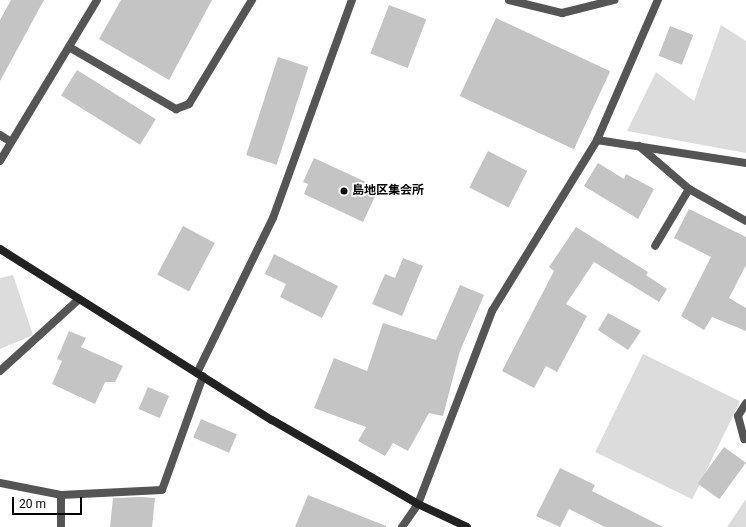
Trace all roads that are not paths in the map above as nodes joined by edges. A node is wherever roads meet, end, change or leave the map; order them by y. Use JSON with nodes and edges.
{"nodes":[{"id":1,"x":97,"y":0,"type":"edge"},
{"id":2,"x":252,"y":0,"type":"edge"},
{"id":3,"x":352,"y":0,"type":"edge"},
{"id":4,"x":509,"y":0,"type":"edge"},
{"id":5,"x":614,"y":0,"type":"edge"},
{"id":6,"x":658,"y":0,"type":"edge"},
{"id":7,"x":69,"y":47,"type":"junction"},
{"id":8,"x":0,"y":135,"type":"edge"},
{"id":9,"x":597,"y":140,"type":"junction"},
{"id":10,"x":11,"y":142,"type":"junction"},
{"id":11,"x":639,"y":146,"type":"junction"},
{"id":12,"x":0,"y":161,"type":"edge"},
{"id":13,"x":746,"y":162,"type":"edge"},
{"id":14,"x":689,"y":189,"type":"junction"},
{"id":15,"x":746,"y":221,"type":"edge"},
{"id":16,"x":655,"y":246,"type":"dead end"},
{"id":17,"x":0,"y":249,"type":"edge"},
{"id":18,"x":79,"y":299,"type":"junction"},
{"id":19,"x":0,"y":371,"type":"edge"},
{"id":20,"x":200,"y":375,"type":"junction"},
{"id":21,"x":746,"y":403,"type":"edge"},
{"id":22,"x":744,"y":439,"type":"dead end"},
{"id":23,"x":0,"y":483,"type":"edge"},
{"id":24,"x":61,"y":495,"type":"junction"},
{"id":25,"x":418,"y":504,"type":"junction"},
{"id":26,"x":60,"y":527,"type":"edge"},
{"id":27,"x":402,"y":527,"type":"edge"},
{"id":28,"x":467,"y":527,"type":"edge"}],
"edges":[{"from":1,"to":7,"type":"street"},
{"from":2,"to":7,"type":"street"},
{"from":3,"to":20,"type":"street"},
{"from":4,"to":5,"type":"street"},
{"from":6,"to":9,"type":"street"},
{"from":7,"to":10,"type":"street"},
{"from":8,"to":10,"type":"street"},
{"from":9,"to":11,"type":"street"},
{"from":9,"to":25,"type":"street"},
{"from":10,"to":12,"type":"street"},
{"from":11,"to":13,"type":"street"},
{"from":11,"to":14,"type":"street"},
{"from":14,"to":15,"type":"street"},
{"from":14,"to":16,"type":"street"},
{"from":17,"to":18,"type":"street"},
{"from":18,"to":19,"type":"street"},
{"from":18,"to":20,"type":"street"},
{"from":20,"to":24,"type":"street"},
{"from":20,"to":25,"type":"street"},
{"from":21,"to":22,"type":"street"},
{"from":23,"to":24,"type":"street"},
{"from":24,"to":26,"type":"street"},
{"from":25,"to":27,"type":"street"},
{"from":25,"to":28,"type":"street"}]}
